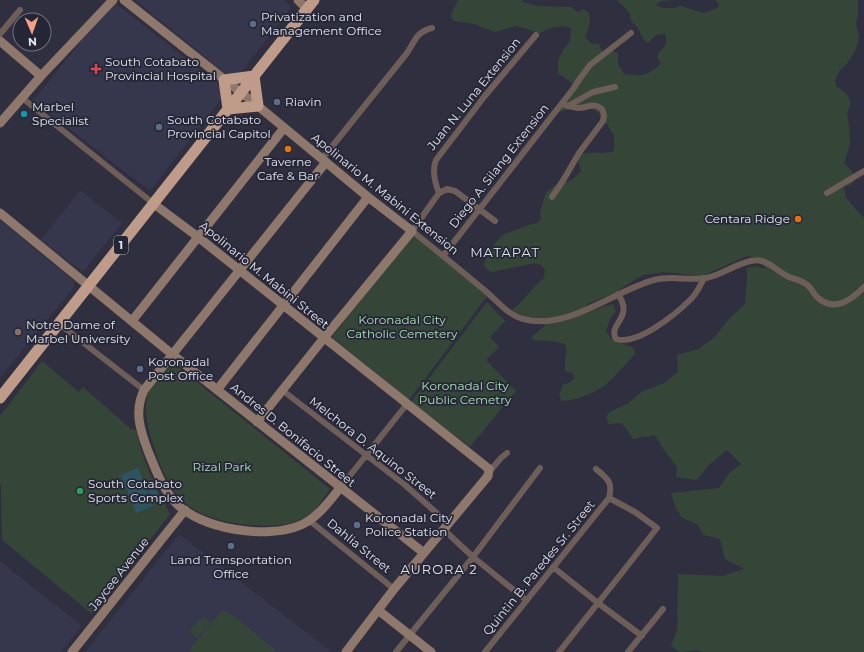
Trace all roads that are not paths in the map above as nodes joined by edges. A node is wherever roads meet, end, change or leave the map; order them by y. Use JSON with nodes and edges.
{"nodes":[{"id":1,"x":114,"y":0,"type":"edge"},
{"id":2,"x":124,"y":0,"type":"edge"},
{"id":3,"x":298,"y":0,"type":"edge"},
{"id":4,"x":311,"y":4,"type":"edge"},
{"id":5,"x":20,"y":10,"type":"dead end"},
{"id":6,"x":432,"y":28,"type":"dead end"},
{"id":7,"x":631,"y":33,"type":"dead end"},
{"id":8,"x":0,"y":34,"type":"edge"},
{"id":9,"x":536,"y":35,"type":"dead end"},
{"id":10,"x":0,"y":41,"type":"edge"},
{"id":11,"x":41,"y":76,"type":"junction"},
{"id":12,"x":254,"y":76,"type":"junction"},
{"id":13,"x":224,"y":80,"type":"junction"},
{"id":14,"x":615,"y":87,"type":"dead end"},
{"id":15,"x":241,"y":93,"type":"junction"},
{"id":16,"x":21,"y":97,"type":"junction"},
{"id":17,"x":565,"y":105,"type":"junction"},
{"id":18,"x":258,"y":106,"type":"junction"},
{"id":19,"x":228,"y":109,"type":"junction"},
{"id":20,"x":0,"y":123,"type":"edge"},
{"id":21,"x":284,"y":128,"type":"junction"},
{"id":22,"x":324,"y":161,"type":"junction"},
{"id":23,"x":864,"y":170,"type":"edge"},
{"id":24,"x":440,"y":193,"type":"junction"},
{"id":25,"x":827,"y":193,"type":"dead end"},
{"id":26,"x":368,"y":197,"type":"junction"},
{"id":27,"x":552,"y":197,"type":"dead end"},
{"id":28,"x":154,"y":204,"type":"junction"},
{"id":29,"x":479,"y":209,"type":"junction"},
{"id":30,"x":0,"y":213,"type":"edge"},
{"id":31,"x":495,"y":221,"type":"dead end"},
{"id":32,"x":412,"y":231,"type":"junction"},
{"id":33,"x":198,"y":237,"type":"junction"},
{"id":34,"x":443,"y":256,"type":"junction"},
{"id":35,"x":240,"y":271,"type":"junction"},
{"id":36,"x":704,"y":278,"type":"junction"},
{"id":37,"x":88,"y":286,"type":"junction"},
{"id":38,"x":864,"y":288,"type":"edge"},
{"id":39,"x":618,"y":294,"type":"junction"},
{"id":40,"x":283,"y":305,"type":"junction"},
{"id":41,"x":132,"y":321,"type":"junction"},
{"id":42,"x":58,"y":323,"type":"junction"},
{"id":43,"x":324,"y":338,"type":"junction"},
{"id":44,"x":172,"y":355,"type":"junction"},
{"id":45,"x":144,"y":390,"type":"junction"},
{"id":46,"x":217,"y":390,"type":"junction"},
{"id":47,"x":282,"y":390,"type":"junction"},
{"id":48,"x":0,"y":398,"type":"edge"},
{"id":49,"x":407,"y":404,"type":"junction"},
{"id":50,"x":257,"y":422,"type":"junction"},
{"id":51,"x":507,"y":453,"type":"dead end"},
{"id":52,"x":367,"y":455,"type":"junction"},
{"id":53,"x":540,"y":468,"type":"dead end"},
{"id":54,"x":596,"y":469,"type":"dead end"},
{"id":55,"x":489,"y":472,"type":"junction"},
{"id":56,"x":340,"y":488,"type":"junction"},
{"id":57,"x":609,"y":498,"type":"junction"},
{"id":58,"x":184,"y":510,"type":"junction"},
{"id":59,"x":310,"y":521,"type":"junction"},
{"id":60,"x":446,"y":526,"type":"junction"},
{"id":61,"x":424,"y":553,"type":"junction"},
{"id":62,"x":473,"y":557,"type":"junction"},
{"id":63,"x":553,"y":567,"type":"junction"},
{"id":64,"x":394,"y":589,"type":"junction"},
{"id":65,"x":526,"y":600,"type":"junction"},
{"id":66,"x":598,"y":603,"type":"junction"},
{"id":67,"x":663,"y":609,"type":"dead end"},
{"id":68,"x":378,"y":610,"type":"junction"},
{"id":69,"x":409,"y":635,"type":"junction"},
{"id":70,"x":642,"y":636,"type":"junction"},
{"id":71,"x":72,"y":652,"type":"edge"},
{"id":72,"x":346,"y":652,"type":"edge"},
{"id":73,"x":396,"y":652,"type":"edge"},
{"id":74,"x":430,"y":652,"type":"edge"},
{"id":75,"x":485,"y":652,"type":"edge"},
{"id":76,"x":559,"y":652,"type":"edge"},
{"id":77,"x":628,"y":652,"type":"edge"}],
"edges":[{"from":1,"to":11,"type":"street"},
{"from":2,"to":13,"type":"street","name":"Apolinario M. Mabini Extension"},
{"from":3,"to":4,"type":"street"},
{"from":4,"to":12,"type":"highway","number":"1"},
{"from":5,"to":8,"type":"street"},
{"from":6,"to":22,"type":"street"},
{"from":7,"to":17,"type":"street","name":"Diego A. Silang Extension"},
{"from":9,"to":24,"type":"street","name":"Juan N. Luna Extension"},
{"from":10,"to":11,"type":"street"},
{"from":11,"to":16,"type":"street"},
{"from":12,"to":13,"type":"highway"},
{"from":12,"to":15,"type":"highway","number":"1"},
{"from":12,"to":18,"type":"highway"},
{"from":13,"to":15,"type":"street","name":"Apolinario M. Mabini Extension"},
{"from":13,"to":19,"type":"highway"},
{"from":14,"to":17,"type":"street"},
{"from":15,"to":18,"type":"street","name":"Apolinario M. Mabini Extension"},
{"from":15,"to":19,"type":"highway","number":"1"},
{"from":16,"to":20,"type":"street"},
{"from":16,"to":28,"type":"street","name":"Apolinario M. Mabini Street"},
{"from":17,"to":27,"type":"street"},
{"from":17,"to":29,"type":"street","name":"Diego A. Silang Extension"},
{"from":18,"to":19,"type":"highway"},
{"from":18,"to":21,"type":"street","name":"Apolinario M. Mabini Extension"},
{"from":19,"to":28,"type":"highway","number":"1"},
{"from":21,"to":22,"type":"street","name":"Apolinario M. Mabini Extension"},
{"from":21,"to":33,"type":"street"},
{"from":22,"to":26,"type":"street","name":"Apolinario M. Mabini Extension"},
{"from":22,"to":35,"type":"street"},
{"from":23,"to":25,"type":"street"},
{"from":24,"to":29,"type":"street"},
{"from":24,"to":32,"type":"street"},
{"from":26,"to":32,"type":"street","name":"Apolinario M. Mabini Extension"},
{"from":26,"to":40,"type":"street"},
{"from":28,"to":33,"type":"street","name":"Apolinario M. Mabini Street"},
{"from":28,"to":37,"type":"highway","number":"1"},
{"from":29,"to":31,"type":"street"},
{"from":29,"to":34,"type":"street","name":"Diego A. Silang Extension"},
{"from":30,"to":37,"type":"street","name":"Andres D. Bonifacio Street"},
{"from":32,"to":34,"type":"street","name":"Apolinario M. Mabini Extension"},
{"from":32,"to":43,"type":"street"},
{"from":33,"to":35,"type":"street","name":"Apolinario M. Mabini Street"},
{"from":33,"to":41,"type":"street"},
{"from":34,"to":39,"type":"street","name":"Apolinario M. Mabini Extension"},
{"from":35,"to":40,"type":"street","name":"Apolinario M. Mabini Street"},
{"from":35,"to":44,"type":"street"},
{"from":36,"to":38,"type":"street","name":"Apolinario M. Mabini Extension"},
{"from":36,"to":39,"type":"street","name":"Apolinario M. Mabini Extension"},
{"from":36,"to":39,"type":"street"},
{"from":37,"to":41,"type":"street","name":"Andres D. Bonifacio Street"},
{"from":37,"to":42,"type":"highway","number":"1"},
{"from":40,"to":43,"type":"street","name":"Apolinario M. Mabini Street"},
{"from":40,"to":46,"type":"street"},
{"from":41,"to":44,"type":"street","name":"Andres D. Bonifacio Street"},
{"from":42,"to":45,"type":"street"},
{"from":42,"to":48,"type":"highway","number":"1"},
{"from":43,"to":47,"type":"street"},
{"from":43,"to":49,"type":"street","name":"Apolinario M. Mabini Street"},
{"from":44,"to":45,"type":"street"},
{"from":44,"to":46,"type":"street","name":"Andres D. Bonifacio Street"},
{"from":45,"to":58,"type":"street"},
{"from":46,"to":50,"type":"street","name":"Andres D. Bonifacio Street"},
{"from":47,"to":50,"type":"street"},
{"from":47,"to":52,"type":"street","name":"Melchora D. Aquino Street"},
{"from":49,"to":52,"type":"street"},
{"from":49,"to":55,"type":"street","name":"Apolinario M. Mabini Street"},
{"from":50,"to":56,"type":"street","name":"Andres D. Bonifacio Street"},
{"from":51,"to":55,"type":"street"},
{"from":52,"to":56,"type":"street"},
{"from":52,"to":60,"type":"street","name":"Melchora D. Aquino Street"},
{"from":53,"to":62,"type":"street"},
{"from":54,"to":57,"type":"street"},
{"from":55,"to":60,"type":"street"},
{"from":56,"to":59,"type":"street"},
{"from":56,"to":61,"type":"street","name":"Andres D. Bonifacio Street"},
{"from":57,"to":63,"type":"street","name":"Quintin B. Paredes Sr. Street"},
{"from":57,"to":66,"type":"street"},
{"from":58,"to":59,"type":"street"},
{"from":58,"to":71,"type":"street","name":"Jaycee Avenue"},
{"from":59,"to":64,"type":"street","name":"Dahlia Street"},
{"from":60,"to":61,"type":"street"},
{"from":60,"to":62,"type":"street","name":"Melchora D. Aquino Street"},
{"from":61,"to":64,"type":"street"},
{"from":62,"to":65,"type":"street","name":"Melchora D. Aquino Street"},
{"from":62,"to":69,"type":"street"},
{"from":63,"to":65,"type":"street","name":"Quintin B. Paredes Sr. Street"},
{"from":63,"to":66,"type":"street"},
{"from":64,"to":68,"type":"street"},
{"from":65,"to":75,"type":"street","name":"Quintin B. Paredes Sr. Street"},
{"from":66,"to":70,"type":"street"},
{"from":66,"to":76,"type":"street"},
{"from":67,"to":70,"type":"street"},
{"from":68,"to":69,"type":"street"},
{"from":68,"to":72,"type":"street"},
{"from":69,"to":73,"type":"street"},
{"from":69,"to":74,"type":"street"},
{"from":70,"to":77,"type":"street"}]}
